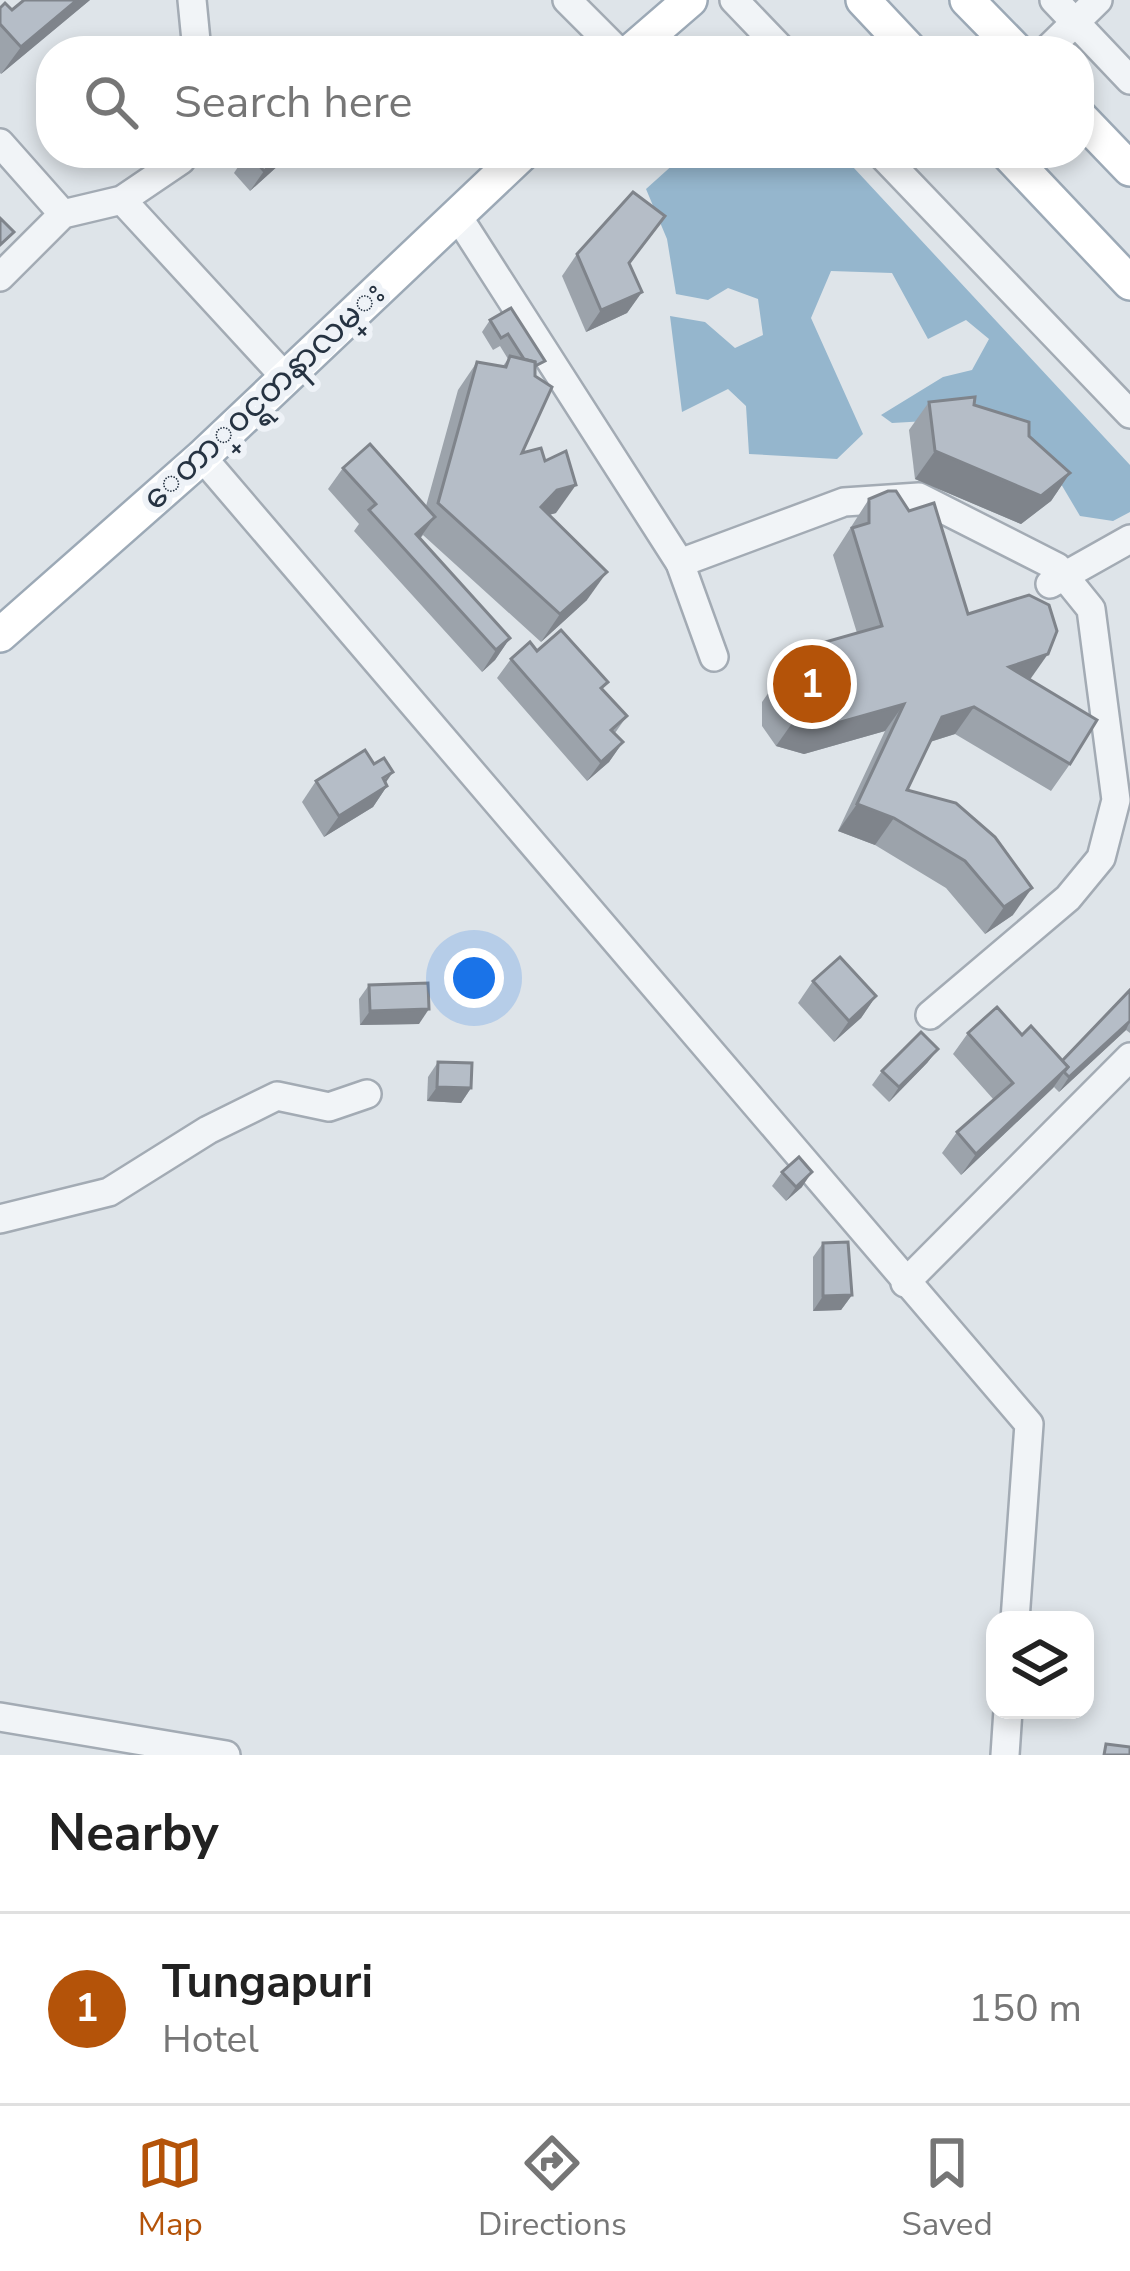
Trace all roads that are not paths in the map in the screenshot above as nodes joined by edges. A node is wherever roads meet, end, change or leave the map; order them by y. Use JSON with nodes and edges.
{"nodes":[{"id":1,"x":192,"y":0,"type":"edge"},
{"id":2,"x":567,"y":0,"type":"edge"},
{"id":3,"x":734,"y":0,"type":"edge"},
{"id":4,"x":863,"y":0,"type":"edge"},
{"id":5,"x":967,"y":0,"type":"edge"},
{"id":6,"x":1054,"y":0,"type":"edge"},
{"id":7,"x":1098,"y":0,"type":"edge"},
{"id":8,"x":680,"y":5,"type":"edge"},
{"id":9,"x":1075,"y":22,"type":"junction"},
{"id":10,"x":196,"y":36,"type":"edge"},
{"id":11,"x":603,"y":36,"type":"edge"},
{"id":12,"x":647,"y":36,"type":"edge"},
{"id":13,"x":769,"y":36,"type":"edge"},
{"id":14,"x":897,"y":36,"type":"edge"},
{"id":15,"x":1002,"y":36,"type":"edge"},
{"id":16,"x":1061,"y":36,"type":"edge"},
{"id":17,"x":1088,"y":36,"type":"edge"},
{"id":18,"x":1094,"y":42,"type":"edge"},
{"id":19,"x":1130,"y":80,"type":"edge"},
{"id":20,"x":1094,"y":132,"type":"edge"},
{"id":21,"x":0,"y":143,"type":"edge"},
{"id":22,"x":169,"y":168,"type":"edge"},
{"id":23,"x":507,"y":168,"type":"edge"},
{"id":24,"x":894,"y":168,"type":"edge"},
{"id":25,"x":1021,"y":168,"type":"edge"},
{"id":26,"x":1130,"y":169,"type":"edge"},
{"id":27,"x":122,"y":200,"type":"junction"},
{"id":28,"x":62,"y":214,"type":"junction"},
{"id":29,"x":457,"y":215,"type":"junction"},
{"id":30,"x":0,"y":277,"type":"edge"},
{"id":31,"x":1130,"y":283,"type":"edge"},
{"id":32,"x":285,"y":377,"type":"junction"},
{"id":33,"x":1130,"y":414,"type":"edge"},
{"id":34,"x":202,"y":458,"type":"junction"},
{"id":35,"x":1130,"y":539,"type":"edge"},
{"id":36,"x":680,"y":563,"type":"junction"},
{"id":37,"x":1058,"y":580,"type":"junction"},
{"id":38,"x":0,"y":634,"type":"edge"},
{"id":39,"x":714,"y":657,"type":"dead end"},
{"id":40,"x":930,"y":1015,"type":"dead end"},
{"id":41,"x":1130,"y":1057,"type":"edge"},
{"id":42,"x":367,"y":1094,"type":"dead end"},
{"id":43,"x":0,"y":1219,"type":"edge"},
{"id":44,"x":905,"y":1283,"type":"junction"},
{"id":45,"x":1016,"y":1611,"type":"edge"},
{"id":46,"x":0,"y":1717,"type":"edge"},
{"id":47,"x":1008,"y":1719,"type":"edge"},
{"id":48,"x":226,"y":1755,"type":"edge"},
{"id":49,"x":1005,"y":1755,"type":"edge"}],
"edges":[{"from":1,"to":10,"type":"street"},
{"from":2,"to":11,"type":"street"},
{"from":3,"to":13,"type":"street"},
{"from":4,"to":14,"type":"main road"},
{"from":5,"to":15,"type":"main road"},
{"from":6,"to":9,"type":"street"},
{"from":7,"to":9,"type":"street"},
{"from":8,"to":12,"type":"main road"},
{"from":9,"to":16,"type":"street"},
{"from":9,"to":17,"type":"street"},
{"from":18,"to":19,"type":"street"},
{"from":20,"to":26,"type":"main road"},
{"from":21,"to":28,"type":"street"},
{"from":22,"to":27,"type":"street"},
{"from":23,"to":29,"type":"main road","name":"ေတာ္၀င္ရတနာလမ္း"},
{"from":24,"to":33,"type":"street"},
{"from":25,"to":31,"type":"main road"},
{"from":27,"to":28,"type":"street"},
{"from":27,"to":32,"type":"street"},
{"from":28,"to":30,"type":"street"},
{"from":29,"to":32,"type":"main road","name":"ေတာ္၀င္ရတနာလမ္း"},
{"from":29,"to":36,"type":"street"},
{"from":32,"to":34,"type":"main road","name":"ေတာ္၀င္ရတနာလမ္း"},
{"from":34,"to":38,"type":"main road","name":"ေတာ္၀င္ရတနာလမ္း"},
{"from":34,"to":44,"type":"street"},
{"from":35,"to":37,"type":"street"},
{"from":36,"to":37,"type":"street"},
{"from":36,"to":39,"type":"street"},
{"from":37,"to":40,"type":"street"},
{"from":41,"to":44,"type":"street"},
{"from":42,"to":43,"type":"street"},
{"from":44,"to":45,"type":"street"},
{"from":46,"to":48,"type":"street"},
{"from":47,"to":49,"type":"street"}]}
